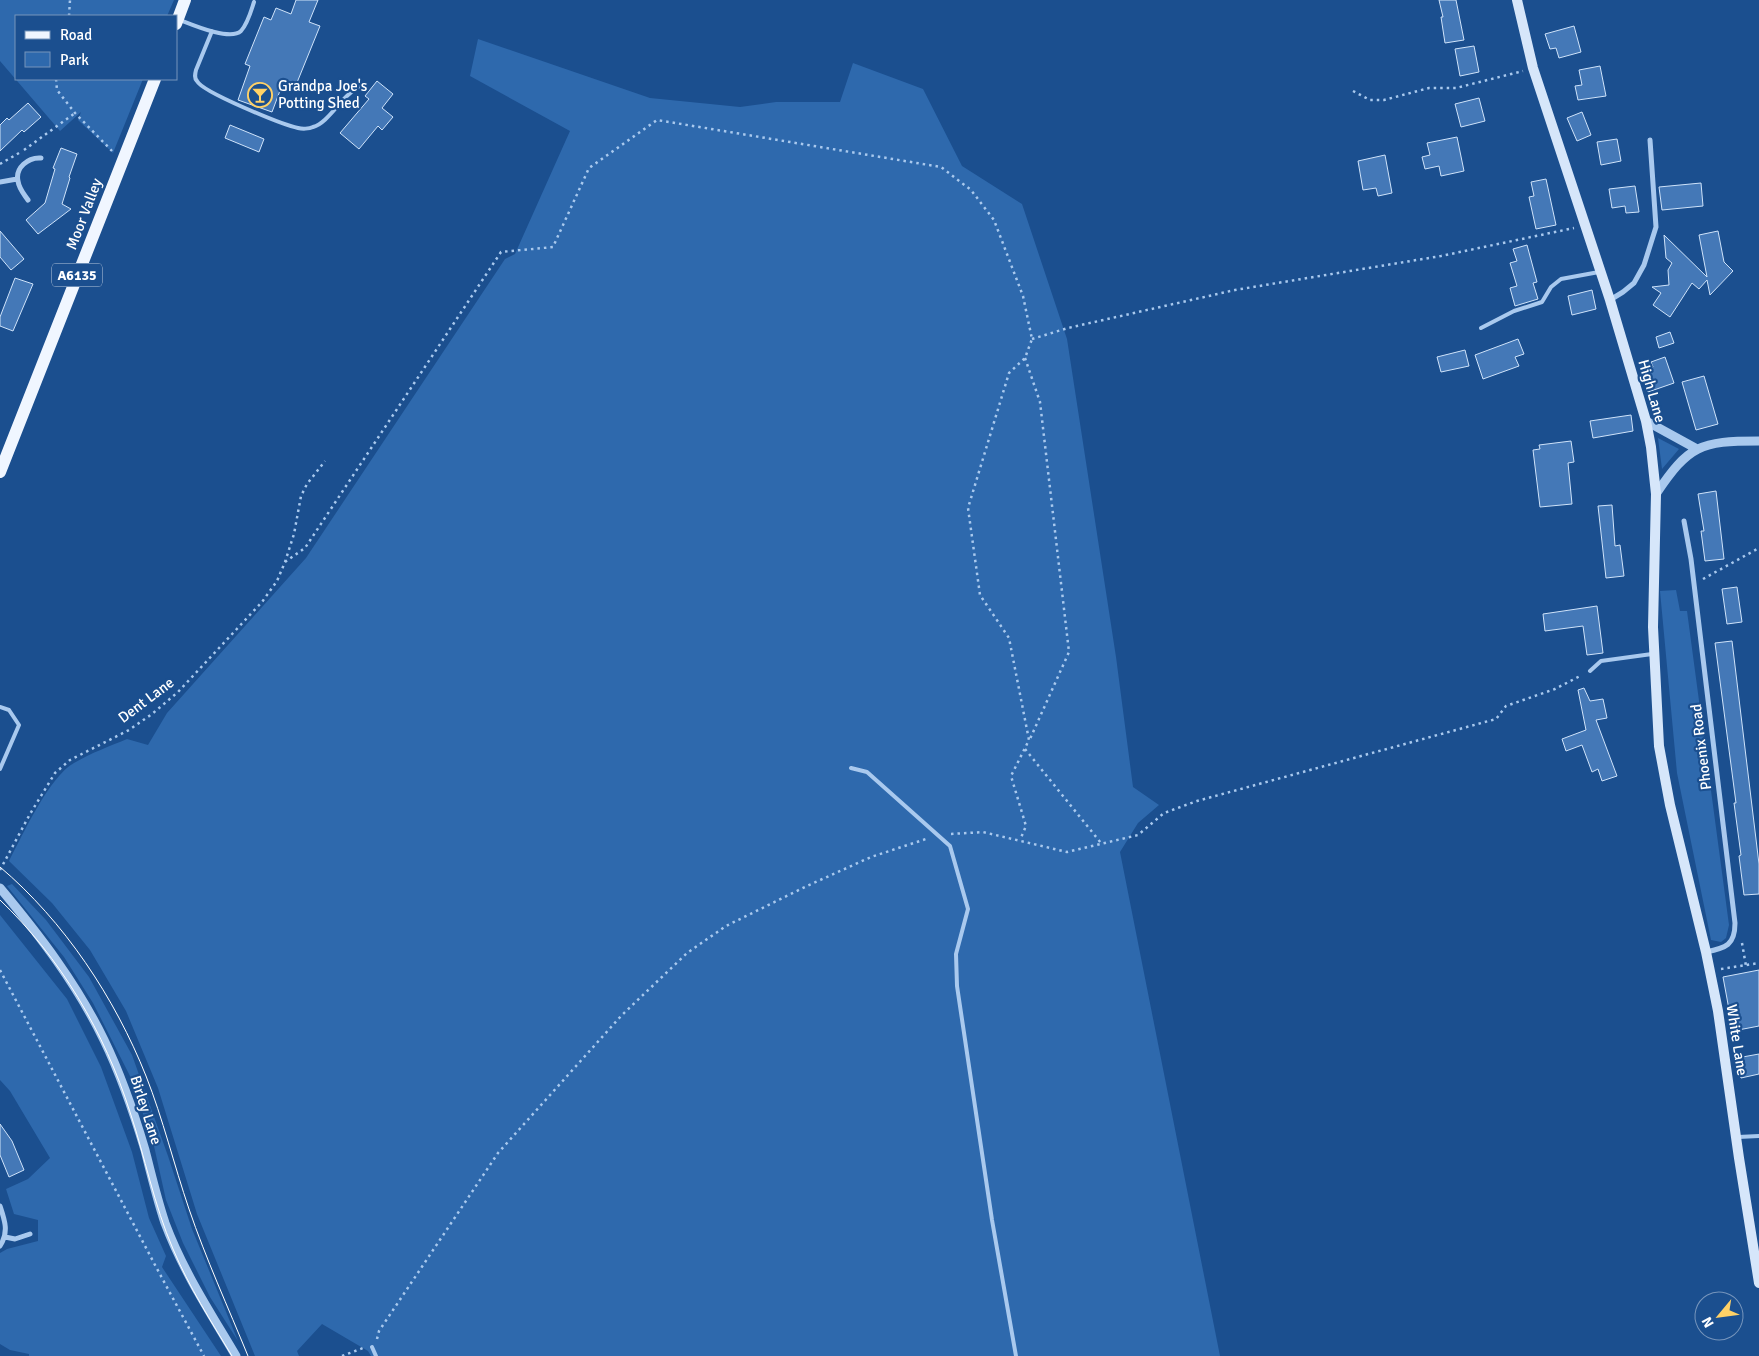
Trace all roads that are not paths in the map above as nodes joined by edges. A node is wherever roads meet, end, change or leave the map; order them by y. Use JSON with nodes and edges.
{"nodes":[{"id":1,"x":186,"y":0,"type":"edge"},
{"id":2,"x":1517,"y":0,"type":"edge"},
{"id":3,"x":254,"y":2,"type":"dead end"},
{"id":4,"x":178,"y":20,"type":"edge"},
{"id":5,"x":178,"y":22,"type":"edge"},
{"id":6,"x":212,"y":31,"type":"junction"},
{"id":7,"x":154,"y":80,"type":"edge"},
{"id":8,"x":362,"y":85,"type":"dead end"},
{"id":9,"x":1650,"y":140,"type":"dead end"},
{"id":10,"x":41,"y":158,"type":"dead end"},
{"id":11,"x":17,"y":179,"type":"junction"},
{"id":12,"x":0,"y":182,"type":"edge"},
{"id":13,"x":28,"y":200,"type":"dead end"},
{"id":14,"x":1600,"y":272,"type":"junction"},
{"id":15,"x":1610,"y":300,"type":"junction"},
{"id":16,"x":1482,"y":328,"type":"dead end"},
{"id":17,"x":1646,"y":421,"type":"junction"},
{"id":18,"x":1759,"y":441,"type":"edge"},
{"id":19,"x":1697,"y":449,"type":"junction"},
{"id":20,"x":0,"y":472,"type":"edge"},
{"id":21,"x":1656,"y":494,"type":"junction"},
{"id":22,"x":1684,"y":521,"type":"dead end"},
{"id":23,"x":1654,"y":654,"type":"junction"},
{"id":24,"x":1590,"y":671,"type":"road end"},
{"id":25,"x":0,"y":707,"type":"edge"},
{"id":26,"x":850,"y":768,"type":"dead end"},
{"id":27,"x":0,"y":769,"type":"edge"},
{"id":28,"x":1670,"y":805,"type":"joint"},
{"id":29,"x":0,"y":888,"type":"edge"},
{"id":30,"x":1706,"y":952,"type":"junction"},
{"id":31,"x":1759,"y":1136,"type":"edge"},
{"id":32,"x":1736,"y":1137,"type":"junction"},
{"id":33,"x":0,"y":1206,"type":"edge"},
{"id":34,"x":30,"y":1234,"type":"dead end"},
{"id":35,"x":5,"y":1238,"type":"junction"},
{"id":36,"x":0,"y":1246,"type":"edge"},
{"id":37,"x":1759,"y":1282,"type":"edge"},
{"id":38,"x":372,"y":1347,"type":"road end"},
{"id":39,"x":236,"y":1356,"type":"edge"},
{"id":40,"x":376,"y":1356,"type":"edge"},
{"id":41,"x":1016,"y":1356,"type":"edge"}],
"edges":[{"from":1,"to":4,"type":"main road"},
{"from":2,"to":14,"type":"main road","name":"High Lane"},
{"from":3,"to":6,"type":"lane"},
{"from":5,"to":6,"type":"lane"},
{"from":6,"to":8,"type":"lane"},
{"from":7,"to":20,"type":"main road","name":"Moor Valley","number":"A6135"},
{"from":9,"to":15,"type":"street"},
{"from":10,"to":11,"type":"street"},
{"from":11,"to":12,"type":"street"},
{"from":11,"to":13,"type":"street"},
{"from":14,"to":15,"type":"main road","name":"High Lane"},
{"from":14,"to":16,"type":"lane"},
{"from":15,"to":17,"type":"main road","name":"High Lane"},
{"from":17,"to":19,"type":"street"},
{"from":17,"to":21,"type":"main road","name":"High Lane"},
{"from":18,"to":19,"type":"street"},
{"from":19,"to":21,"type":"street"},
{"from":21,"to":23,"type":"main road","name":"High Lane"},
{"from":22,"to":30,"type":"street","name":"Phoenix Road"},
{"from":23,"to":24,"type":"lane"},
{"from":23,"to":28,"type":"main road","name":"High Lane"},
{"from":25,"to":27,"type":"lane"},
{"from":26,"to":41,"type":"lane"},
{"from":28,"to":30,"type":"main road","name":"White Lane"},
{"from":29,"to":39,"type":"street","name":"Birley Lane"},
{"from":30,"to":32,"type":"main road","name":"White Lane"},
{"from":31,"to":32,"type":"lane"},
{"from":32,"to":37,"type":"main road","name":"White Lane"},
{"from":33,"to":35,"type":"street"},
{"from":34,"to":35,"type":"street"},
{"from":35,"to":36,"type":"street"},
{"from":38,"to":40,"type":"lane"}]}
